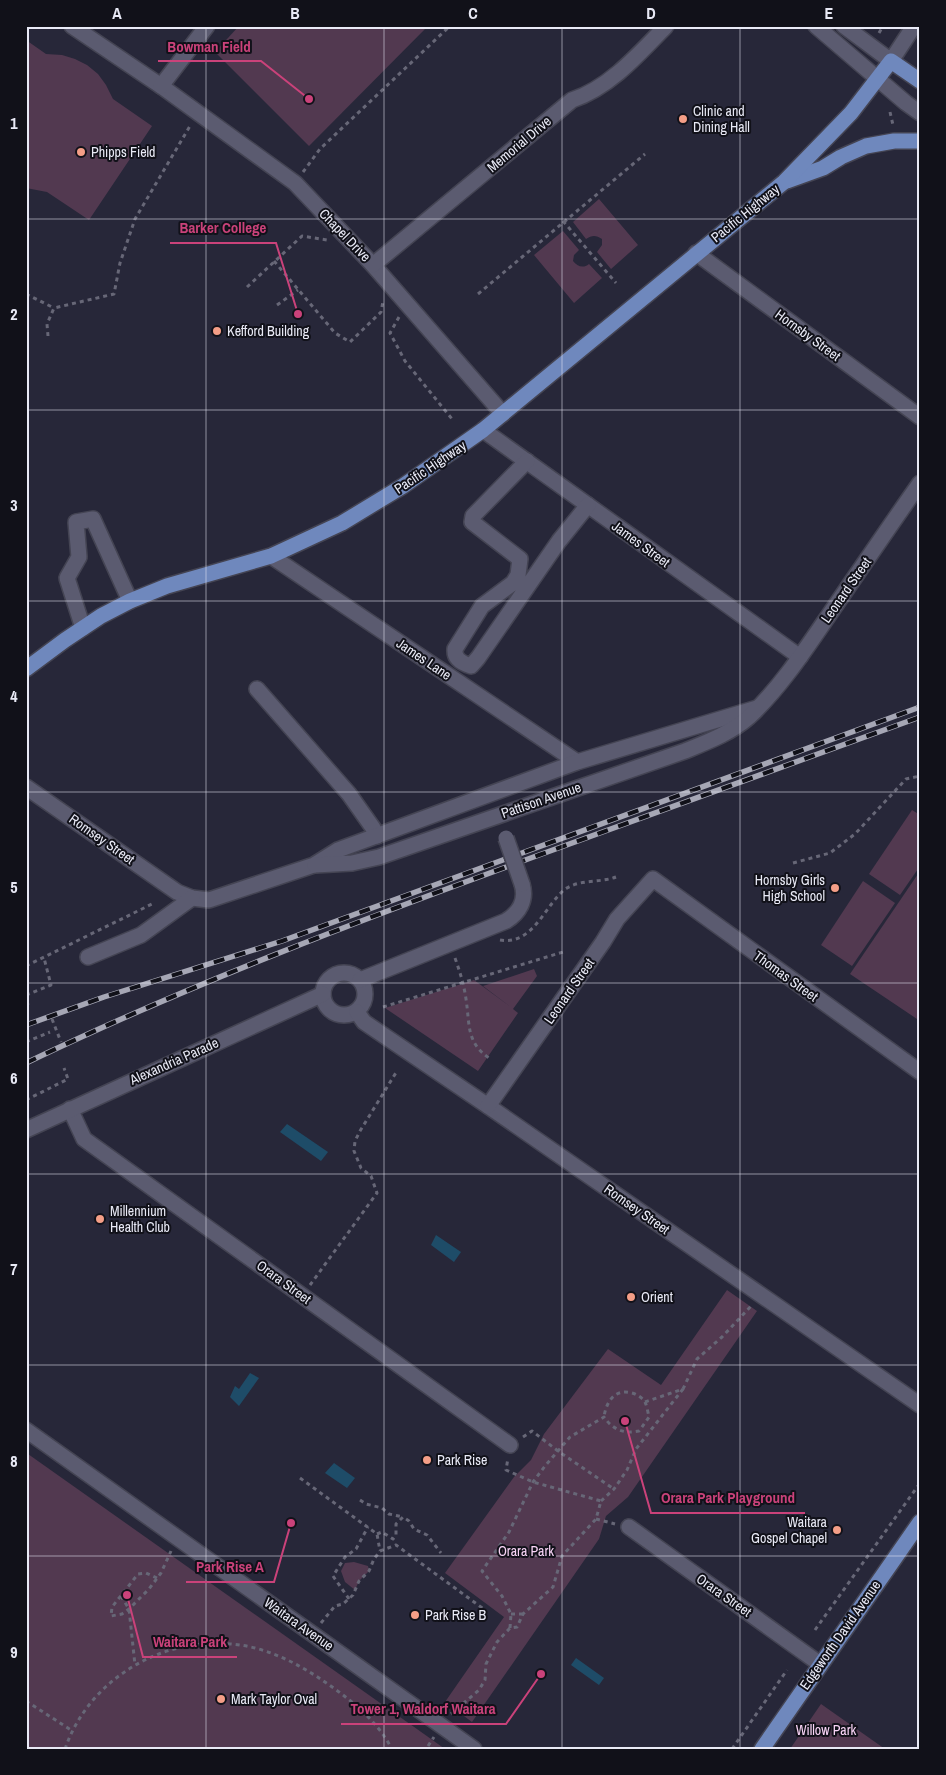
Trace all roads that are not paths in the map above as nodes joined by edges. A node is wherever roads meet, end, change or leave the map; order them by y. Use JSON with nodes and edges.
{"nodes":[{"id":1,"x":72,"y":26,"type":"edge"},
{"id":2,"x":207,"y":26,"type":"edge"},
{"id":3,"x":666,"y":26,"type":"edge"},
{"id":4,"x":816,"y":26,"type":"edge"},
{"id":5,"x":844,"y":26,"type":"edge"},
{"id":6,"x":914,"y":26,"type":"edge"},
{"id":7,"x":891,"y":61,"type":"junction"},
{"id":8,"x":878,"y":79,"type":"junction"},
{"id":9,"x":920,"y":81,"type":"edge"},
{"id":10,"x":161,"y":86,"type":"junction"},
{"id":11,"x":920,"y":113,"type":"edge"},
{"id":12,"x":920,"y":141,"type":"edge"},
{"id":13,"x":784,"y":182,"type":"junction"},
{"id":14,"x":696,"y":253,"type":"junction"},
{"id":15,"x":373,"y":265,"type":"junction"},
{"id":16,"x":503,"y":414,"type":"junction"},
{"id":17,"x":920,"y":417,"type":"edge"},
{"id":18,"x":483,"y":430,"type":"junction"},
{"id":19,"x":527,"y":462,"type":"junction"},
{"id":20,"x":920,"y":483,"type":"edge"},
{"id":21,"x":588,"y":506,"type":"junction"},
{"id":22,"x":271,"y":556,"type":"junction"},
{"id":23,"x":130,"y":601,"type":"junction"},
{"id":24,"x":83,"y":628,"type":"junction"},
{"id":25,"x":800,"y":657,"type":"junction"},
{"id":26,"x":26,"y":669,"type":"edge"},
{"id":27,"x":258,"y":689,"type":"dead end"},
{"id":28,"x":769,"y":695,"type":"joint"},
{"id":29,"x":757,"y":708,"type":"junction"},
{"id":30,"x":577,"y":762,"type":"junction"},
{"id":31,"x":26,"y":787,"type":"edge"},
{"id":32,"x":498,"y":815,"type":"junction"},
{"id":33,"x":376,"y":836,"type":"junction"},
{"id":34,"x":314,"y":865,"type":"junction"},
{"id":35,"x":653,"y":879,"type":"joint"},
{"id":36,"x":177,"y":892,"type":"joint"},
{"id":37,"x":192,"y":898,"type":"junction"},
{"id":38,"x":88,"y":958,"type":"dead end"},
{"id":39,"x":360,"y":980,"type":"junction"},
{"id":40,"x":323,"y":994,"type":"junction"},
{"id":41,"x":357,"y":1012,"type":"junction"},
{"id":42,"x":920,"y":1072,"type":"edge"},
{"id":43,"x":488,"y":1106,"type":"junction"},
{"id":44,"x":70,"y":1109,"type":"junction"},
{"id":45,"x":26,"y":1130,"type":"edge"},
{"id":46,"x":920,"y":1405,"type":"edge"},
{"id":47,"x":29,"y":1436,"type":"edge"},
{"id":48,"x":510,"y":1445,"type":"road end"},
{"id":49,"x":920,"y":1522,"type":"edge"},
{"id":50,"x":629,"y":1527,"type":"dead end"},
{"id":51,"x":820,"y":1664,"type":"junction"},
{"id":52,"x":474,"y":1749,"type":"edge"},
{"id":53,"x":762,"y":1749,"type":"edge"}],
"edges":[{"from":1,"to":10,"type":"street","name":"Chapel Drive"},
{"from":2,"to":10,"type":"street"},
{"from":3,"to":15,"type":"street","name":"Memorial Drive"},
{"from":4,"to":8,"type":"street"},
{"from":5,"to":7,"type":"street"},
{"from":6,"to":7,"type":"street"},
{"from":7,"to":8,"type":"main road","name":"Pacific Highway"},
{"from":7,"to":9,"type":"main road"},
{"from":8,"to":11,"type":"street"},
{"from":8,"to":13,"type":"main road","name":"Pacific Highway"},
{"from":10,"to":15,"type":"street","name":"Chapel Drive"},
{"from":12,"to":13,"type":"main road","name":"Pacific Highway"},
{"from":13,"to":14,"type":"main road","name":"Pacific Highway"},
{"from":14,"to":16,"type":"main road","name":"Pacific Highway"},
{"from":14,"to":17,"type":"street","name":"Hornsby Street"},
{"from":15,"to":16,"type":"street","name":"Chapel Drive"},
{"from":16,"to":18,"type":"main road","name":"Pacific Highway"},
{"from":18,"to":19,"type":"street","name":"James Street"},
{"from":18,"to":22,"type":"main road","name":"Pacific Highway"},
{"from":19,"to":21,"type":"street","name":"James Street"},
{"from":19,"to":21,"type":"street"},
{"from":20,"to":25,"type":"street","name":"Leonard Street"},
{"from":21,"to":25,"type":"street","name":"James Street"},
{"from":22,"to":23,"type":"main road","name":"Pacific Highway"},
{"from":22,"to":30,"type":"street","name":"James Lane"},
{"from":23,"to":24,"type":"main road","name":"Pacific Highway"},
{"from":23,"to":24,"type":"street"},
{"from":24,"to":26,"type":"main road","name":"Pacific Highway"},
{"from":25,"to":28,"type":"street","name":"Leonard Street"},
{"from":27,"to":33,"type":"street"},
{"from":28,"to":29,"type":"street","name":"Pattison Avenue"},
{"from":29,"to":30,"type":"street","name":"Pattison Avenue"},
{"from":29,"to":32,"type":"street","name":"Pattison Avenue"},
{"from":30,"to":33,"type":"street","name":"Pattison Avenue"},
{"from":31,"to":36,"type":"street","name":"Romsey Street"},
{"from":32,"to":34,"type":"street","name":"Pattison Avenue"},
{"from":32,"to":39,"type":"street","bridge":true},
{"from":33,"to":34,"type":"street","name":"Pattison Avenue"},
{"from":34,"to":37,"type":"street","name":"Pattison Avenue"},
{"from":35,"to":42,"type":"street","name":"Thomas Street"},
{"from":35,"to":43,"type":"street","name":"Leonard Street"},
{"from":36,"to":37,"type":"street","name":"Pattison Avenue"},
{"from":37,"to":38,"type":"street"},
{"from":39,"to":40,"type":"street"},
{"from":39,"to":41,"type":"street"},
{"from":40,"to":41,"type":"street"},
{"from":40,"to":44,"type":"street","name":"Alexandria Parade"},
{"from":41,"to":43,"type":"street","name":"Romsey Street"},
{"from":43,"to":46,"type":"street","name":"Romsey Street"},
{"from":44,"to":45,"type":"street","name":"Alexandria Parade"},
{"from":44,"to":48,"type":"street","name":"Orara Street"},
{"from":47,"to":52,"type":"street","name":"Waitara Avenue"},
{"from":49,"to":51,"type":"main road","name":"Edgeworth David Avenue"},
{"from":50,"to":51,"type":"street","name":"Orara Street"},
{"from":51,"to":53,"type":"main road","name":"Edgeworth David Avenue"}]}
